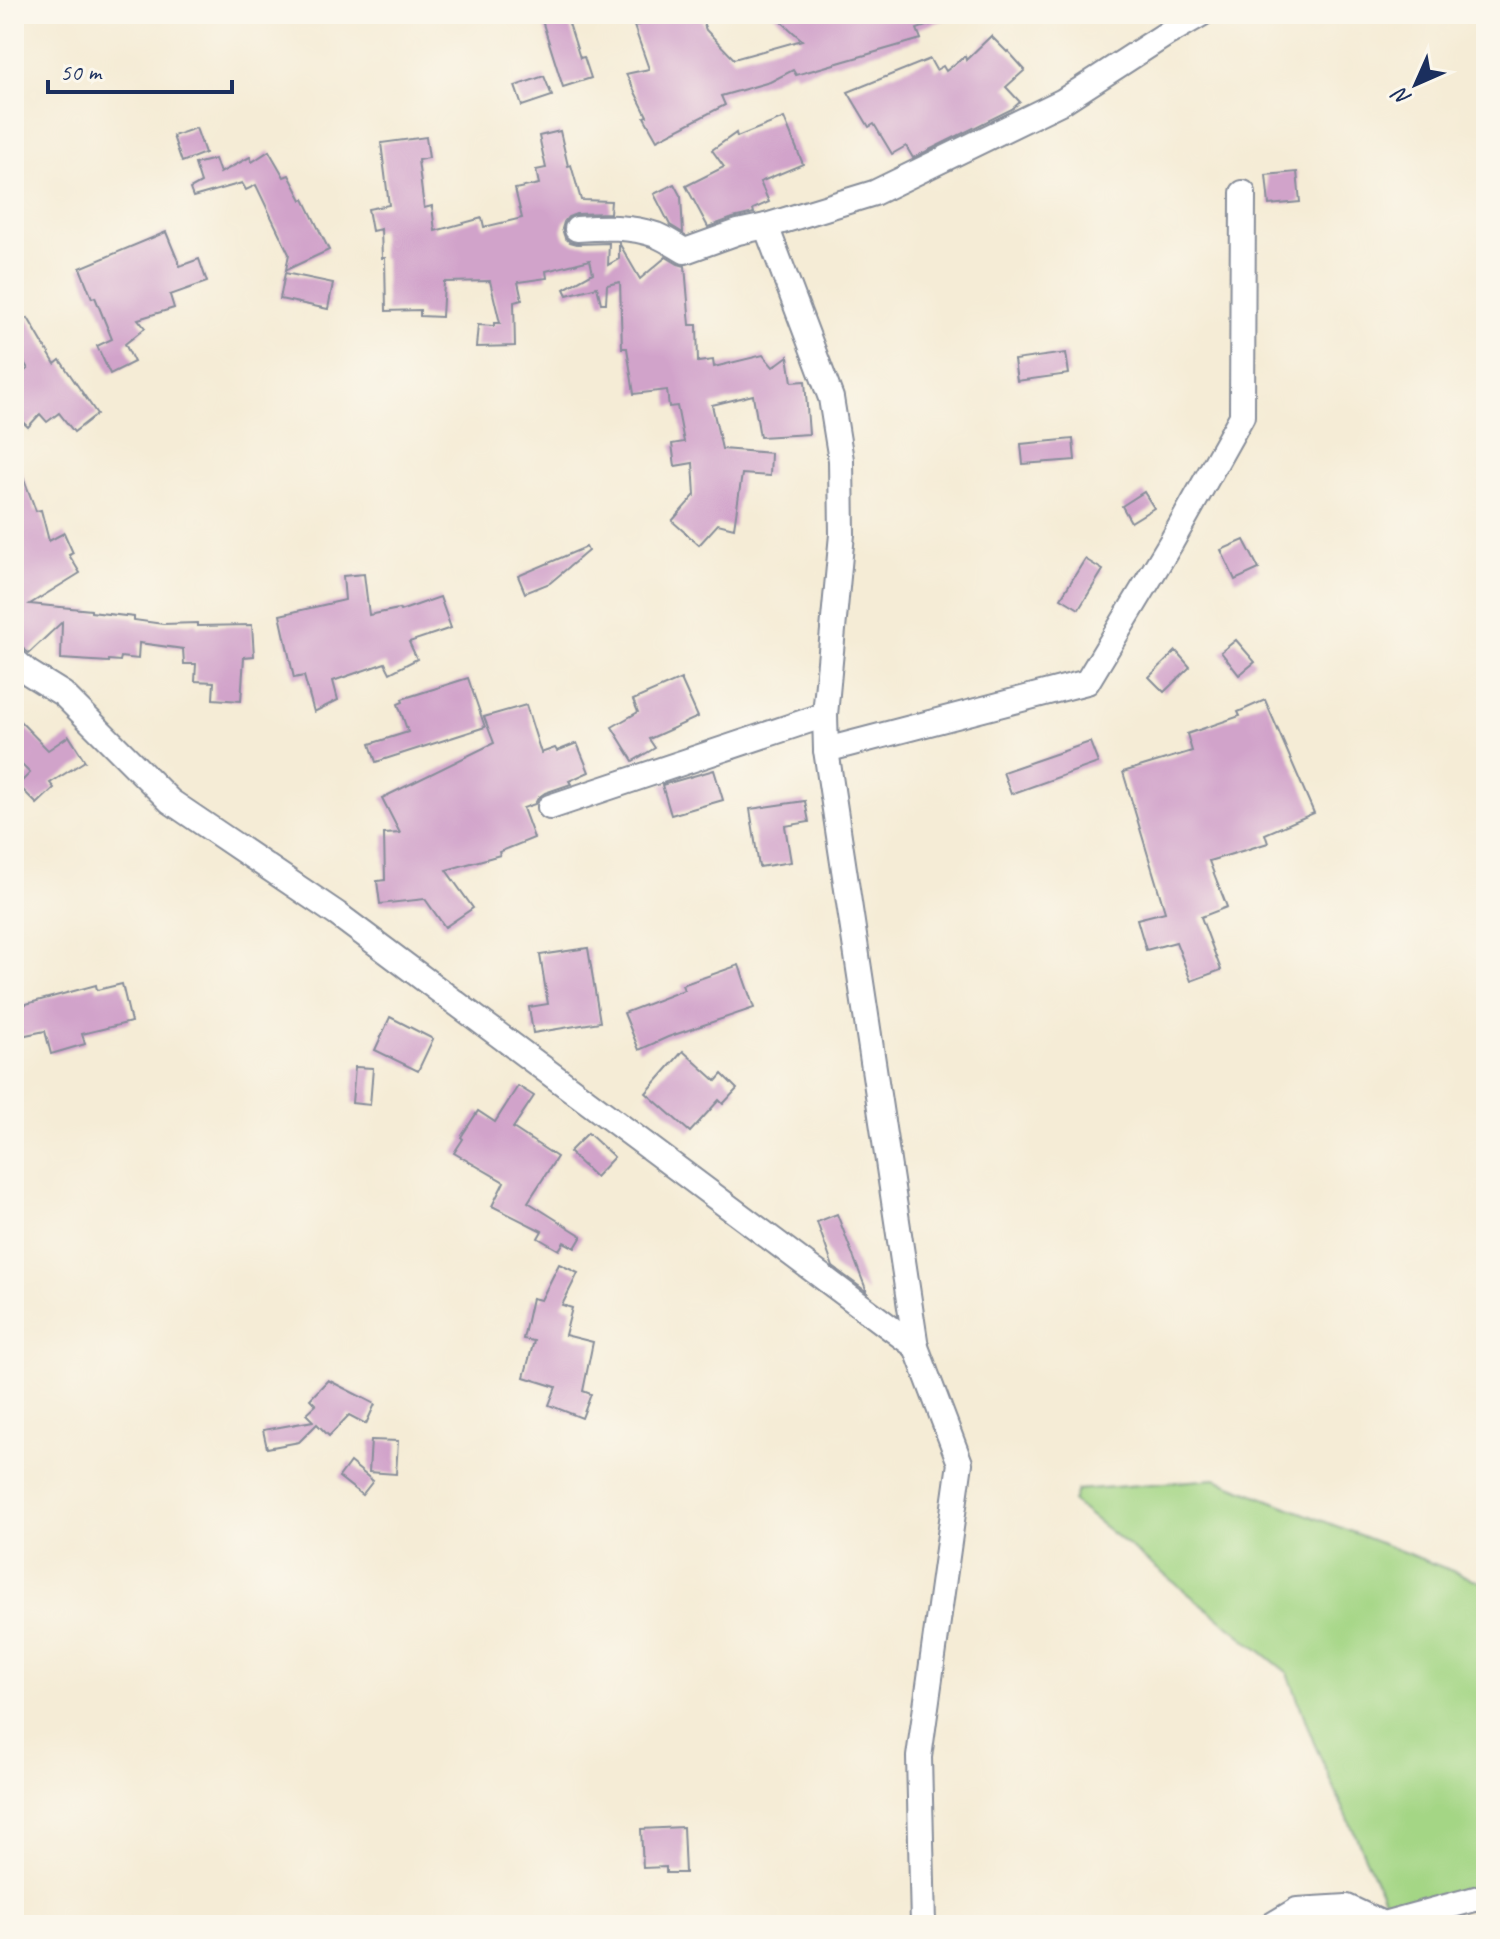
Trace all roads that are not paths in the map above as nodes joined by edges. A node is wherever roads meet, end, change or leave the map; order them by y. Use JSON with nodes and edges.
{"nodes":[{"id":1,"x":1201,"y":14,"type":"edge"},
{"id":2,"x":1243,"y":193,"type":"dead end"},
{"id":3,"x":766,"y":226,"type":"junction"},
{"id":4,"x":577,"y":229,"type":"dead end"},
{"id":5,"x":14,"y":660,"type":"edge"},
{"id":6,"x":825,"y":715,"type":"junction"},
{"id":7,"x":826,"y":750,"type":"junction"},
{"id":8,"x":550,"y":807,"type":"dead end"},
{"id":9,"x":916,"y":1347,"type":"junction"},
{"id":10,"x":1486,"y":1896,"type":"edge"},
{"id":11,"x":923,"y":1925,"type":"edge"},
{"id":12,"x":1272,"y":1925,"type":"edge"}],
"edges":[{"from":1,"to":3,"type":"street"},
{"from":2,"to":7,"type":"street"},
{"from":3,"to":4,"type":"street"},
{"from":3,"to":6,"type":"street"},
{"from":5,"to":9,"type":"street"},
{"from":6,"to":7,"type":"street"},
{"from":6,"to":8,"type":"street"},
{"from":7,"to":9,"type":"street"},
{"from":9,"to":11,"type":"street"},
{"from":10,"to":12,"type":"street"}]}
